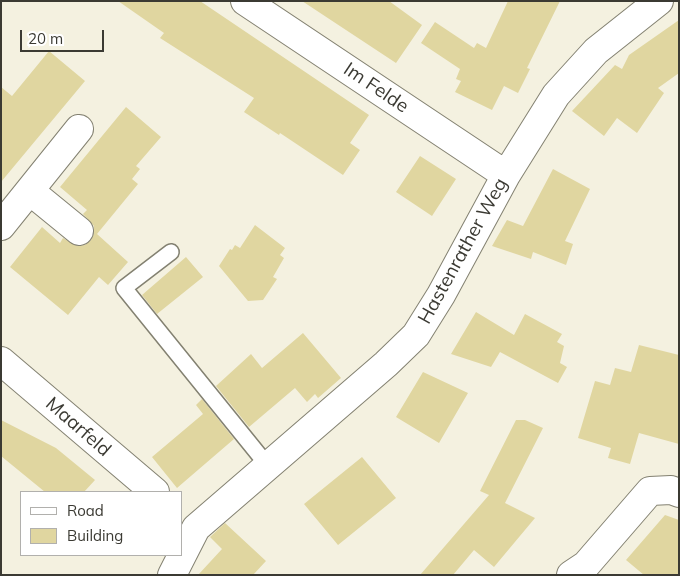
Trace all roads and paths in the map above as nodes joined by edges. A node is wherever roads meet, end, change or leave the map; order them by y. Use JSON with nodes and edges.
{"nodes":[{"id":1,"x":245,"y":1,"type":"edge"},
{"id":2,"x":659,"y":1,"type":"edge"},
{"id":3,"x":79,"y":129,"type":"dead end"},
{"id":4,"x":506,"y":175,"type":"junction"},
{"id":5,"x":30,"y":191,"type":"junction"},
{"id":6,"x":1,"y":226,"type":"edge"},
{"id":7,"x":79,"y":230,"type":"dead end"},
{"id":8,"x":171,"y":252,"type":"dead end"},
{"id":9,"x":1,"y":361,"type":"edge"},
{"id":10,"x":268,"y":466,"type":"junction"},
{"id":11,"x":154,"y":491,"type":"edge"},
{"id":12,"x":679,"y":493,"type":"edge"},
{"id":13,"x":189,"y":522,"type":"edge"},
{"id":14,"x":182,"y":544,"type":"edge"},
{"id":15,"x":178,"y":556,"type":"edge"},
{"id":16,"x":172,"y":575,"type":"edge"},
{"id":17,"x":571,"y":575,"type":"edge"}],
"edges":[{"from":1,"to":4,"type":"street","name":"Im Felde"},
{"from":2,"to":4,"type":"street","name":"Hastenrather Weg"},
{"from":3,"to":5,"type":"street"},
{"from":4,"to":10,"type":"street","name":"Hastenrather Weg"},
{"from":5,"to":6,"type":"street"},
{"from":5,"to":7,"type":"street"},
{"from":8,"to":10,"type":"lane"},
{"from":9,"to":11,"type":"street","name":"Maarfeld"},
{"from":10,"to":13,"type":"street","name":"Hastenrather Weg"},
{"from":12,"to":17,"type":"street"},
{"from":13,"to":14,"type":"street","name":"Hastenrather Weg"},
{"from":15,"to":16,"type":"street","name":"Hastenrather Weg"}]}
